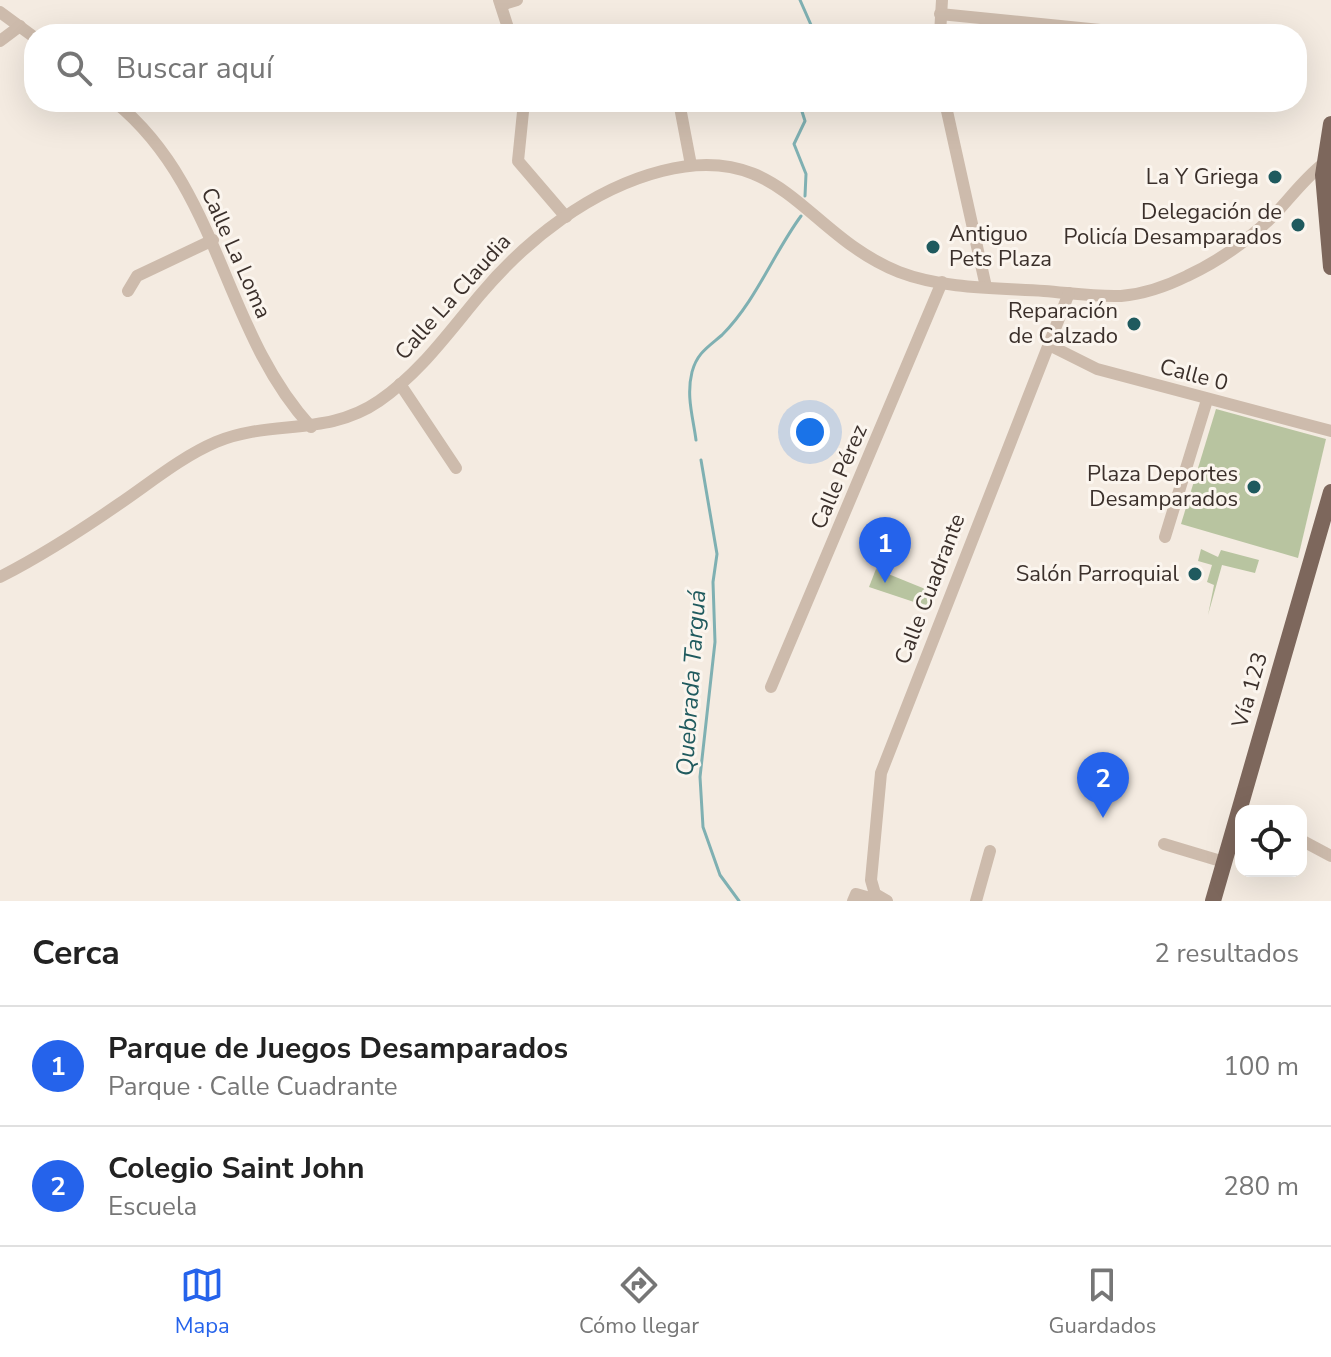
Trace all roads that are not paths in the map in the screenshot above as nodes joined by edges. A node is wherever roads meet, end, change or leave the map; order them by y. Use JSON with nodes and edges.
{"nodes":[{"id":1,"x":517,"y":0,"type":"edge"},
{"id":2,"x":942,"y":0,"type":"edge"},
{"id":3,"x":500,"y":2,"type":"edge"},
{"id":4,"x":0,"y":12,"type":"edge"},
{"id":5,"x":940,"y":14,"type":"junction"},
{"id":6,"x":507,"y":24,"type":"edge"},
{"id":7,"x":940,"y":24,"type":"edge"},
{"id":8,"x":1040,"y":24,"type":"edge"},
{"id":9,"x":20,"y":26,"type":"junction"},
{"id":10,"x":24,"y":29,"type":"edge"},
{"id":11,"x":0,"y":41,"type":"edge"},
{"id":12,"x":125,"y":112,"type":"edge"},
{"id":13,"x":523,"y":112,"type":"edge"},
{"id":14,"x":681,"y":112,"type":"edge"},
{"id":15,"x":947,"y":112,"type":"edge"},
{"id":16,"x":1331,"y":124,"type":"edge"},
{"id":17,"x":1323,"y":164,"type":"junction"},
{"id":18,"x":691,"y":165,"type":"junction"},
{"id":19,"x":566,"y":217,"type":"junction"},
{"id":20,"x":213,"y":240,"type":"junction"},
{"id":21,"x":1331,"y":267,"type":"edge"},
{"id":22,"x":942,"y":282,"type":"junction"},
{"id":23,"x":986,"y":287,"type":"junction"},
{"id":24,"x":128,"y":291,"type":"dead end"},
{"id":25,"x":1069,"y":293,"type":"junction"},
{"id":26,"x":1051,"y":346,"type":"junction"},
{"id":27,"x":400,"y":384,"type":"junction"},
{"id":28,"x":1207,"y":400,"type":"junction"},
{"id":29,"x":311,"y":427,"type":"junction"},
{"id":30,"x":1331,"y":431,"type":"edge"},
{"id":31,"x":456,"y":468,"type":"dead end"},
{"id":32,"x":1331,"y":492,"type":"edge"},
{"id":33,"x":1165,"y":537,"type":"dead end"},
{"id":34,"x":0,"y":577,"type":"edge"},
{"id":35,"x":771,"y":687,"type":"dead end"},
{"id":36,"x":1243,"y":805,"type":"edge"},
{"id":37,"x":1235,"y":829,"type":"edge"},
{"id":38,"x":1307,"y":843,"type":"edge"},
{"id":39,"x":1164,"y":844,"type":"dead end"},
{"id":40,"x":990,"y":851,"type":"dead end"},
{"id":41,"x":1331,"y":856,"type":"edge"},
{"id":42,"x":1224,"y":862,"type":"junction"},
{"id":43,"x":875,"y":894,"type":"junction"},
{"id":44,"x":853,"y":901,"type":"edge"},
{"id":45,"x":887,"y":901,"type":"edge"},
{"id":46,"x":976,"y":901,"type":"edge"},
{"id":47,"x":1213,"y":901,"type":"edge"}],
"edges":[{"from":1,"to":3,"type":"street"},
{"from":2,"to":5,"type":"street"},
{"from":3,"to":6,"type":"street"},
{"from":4,"to":9,"type":"street"},
{"from":5,"to":7,"type":"street"},
{"from":5,"to":8,"type":"street"},
{"from":9,"to":10,"type":"street"},
{"from":9,"to":11,"type":"street"},
{"from":12,"to":20,"type":"street","name":"Calle La Loma"},
{"from":13,"to":19,"type":"street"},
{"from":14,"to":18,"type":"street"},
{"from":15,"to":23,"type":"street"},
{"from":16,"to":17,"type":"main road"},
{"from":17,"to":21,"type":"main road"},
{"from":17,"to":25,"type":"street","name":"Calle La Claudia"},
{"from":18,"to":19,"type":"street","name":"Calle La Claudia"},
{"from":18,"to":22,"type":"street","name":"Calle La Claudia"},
{"from":19,"to":27,"type":"street","name":"Calle La Claudia"},
{"from":20,"to":24,"type":"street"},
{"from":20,"to":29,"type":"street","name":"Calle La Loma"},
{"from":22,"to":23,"type":"street","name":"Calle La Claudia"},
{"from":22,"to":35,"type":"street","name":"Calle Pérez"},
{"from":23,"to":25,"type":"street","name":"Calle La Claudia"},
{"from":25,"to":26,"type":"street","name":"Calle Cuadrante"},
{"from":26,"to":28,"type":"street","name":"Calle 0"},
{"from":26,"to":43,"type":"street","name":"Calle Cuadrante"},
{"from":27,"to":29,"type":"street","name":"Calle La Claudia"},
{"from":27,"to":31,"type":"street"},
{"from":28,"to":30,"type":"street","name":"Calle 0"},
{"from":28,"to":33,"type":"street"},
{"from":29,"to":34,"type":"street","name":"Calle La Claudia"},
{"from":32,"to":36,"type":"main road","name":"Vía 123"},
{"from":37,"to":42,"type":"main road","name":"Vía 123"},
{"from":38,"to":41,"type":"street"},
{"from":39,"to":42,"type":"street"},
{"from":40,"to":46,"type":"street"},
{"from":42,"to":47,"type":"main road","name":"Vía 123"},
{"from":43,"to":44,"type":"street"},
{"from":43,"to":45,"type":"street"}]}
